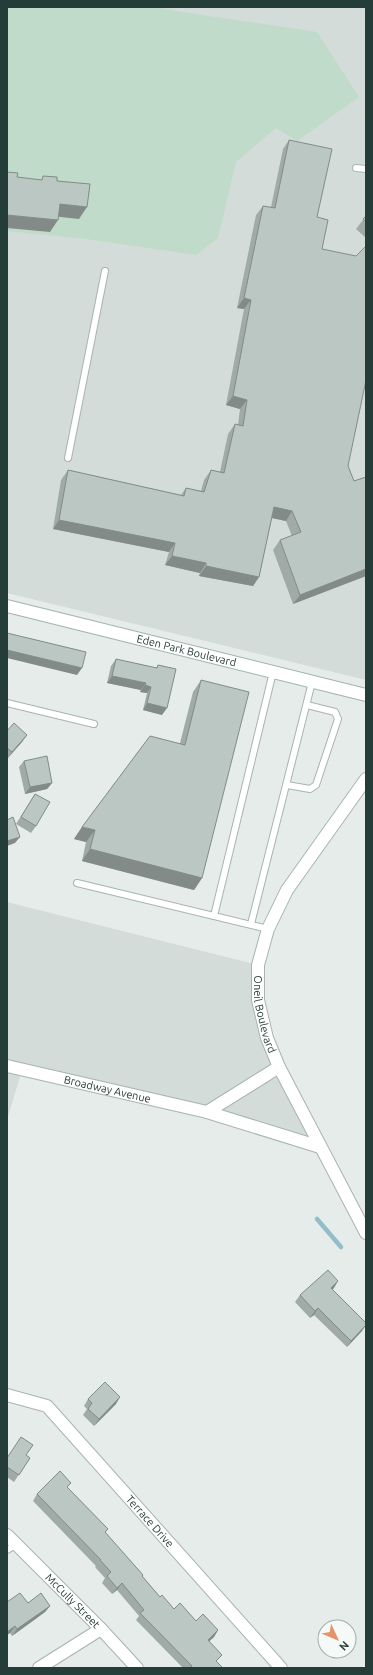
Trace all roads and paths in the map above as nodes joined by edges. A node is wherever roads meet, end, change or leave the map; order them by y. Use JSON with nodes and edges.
{"nodes":[{"id":1,"x":356,"y":168,"type":"dead end"},
{"id":2,"x":366,"y":169,"type":"edge"},
{"id":3,"x":105,"y":270,"type":"dead end"},
{"id":4,"x":68,"y":458,"type":"dead end"},
{"id":5,"x":7,"y":606,"type":"edge"},
{"id":6,"x":273,"y":672,"type":"junction"},
{"id":7,"x":312,"y":682,"type":"junction"},
{"id":8,"x":366,"y":696,"type":"edge"},
{"id":9,"x":7,"y":703,"type":"edge"},
{"id":10,"x":307,"y":705,"type":"junction"},
{"id":11,"x":94,"y":724,"type":"dead end"},
{"id":12,"x":366,"y":780,"type":"edge"},
{"id":13,"x":287,"y":785,"type":"junction"},
{"id":14,"x":77,"y":883,"type":"dead end"},
{"id":15,"x":214,"y":916,"type":"junction"},
{"id":16,"x":251,"y":924,"type":"junction"},
{"id":17,"x":268,"y":929,"type":"junction"},
{"id":18,"x":7,"y":1066,"type":"edge"},
{"id":19,"x":279,"y":1067,"type":"junction"},
{"id":20,"x":207,"y":1112,"type":"junction"},
{"id":21,"x":320,"y":1147,"type":"junction"},
{"id":22,"x":366,"y":1233,"type":"edge"},
{"id":23,"x":7,"y":1395,"type":"edge"},
{"id":24,"x":7,"y":1535,"type":"edge"},
{"id":25,"x":12,"y":1547,"type":"edge"},
{"id":26,"x":101,"y":1629,"type":"junction"},
{"id":27,"x":39,"y":1668,"type":"edge"},
{"id":28,"x":136,"y":1668,"type":"edge"},
{"id":29,"x":281,"y":1668,"type":"edge"}],
"edges":[{"from":1,"to":2,"type":"lane"},
{"from":3,"to":4,"type":"lane"},
{"from":5,"to":6,"type":"street","name":"Eden Park Boulevard"},
{"from":6,"to":7,"type":"street","name":"Eden Park Boulevard"},
{"from":6,"to":15,"type":"lane"},
{"from":7,"to":8,"type":"street","name":"Eden Park Boulevard"},
{"from":7,"to":10,"type":"lane"},
{"from":9,"to":11,"type":"lane"},
{"from":10,"to":13,"type":"lane"},
{"from":10,"to":13,"type":"lane"},
{"from":12,"to":17,"type":"street","name":"Oneil Boulevard"},
{"from":13,"to":16,"type":"lane"},
{"from":14,"to":15,"type":"lane"},
{"from":15,"to":16,"type":"lane"},
{"from":16,"to":17,"type":"lane"},
{"from":17,"to":19,"type":"street","name":"Oneil Boulevard"},
{"from":18,"to":20,"type":"street","name":"Broadway Avenue"},
{"from":19,"to":20,"type":"street"},
{"from":19,"to":21,"type":"street","name":"Oneil Boulevard"},
{"from":20,"to":21,"type":"street","name":"Broadway Avenue"},
{"from":21,"to":22,"type":"street","name":"Oneil Boulevard"},
{"from":23,"to":29,"type":"street","name":"Terrace Drive"},
{"from":24,"to":25,"type":"street","name":"McCully Street"},
{"from":25,"to":26,"type":"street","name":"McCully Street"},
{"from":26,"to":27,"type":"street"},
{"from":26,"to":28,"type":"street","name":"McCully Street"}]}
